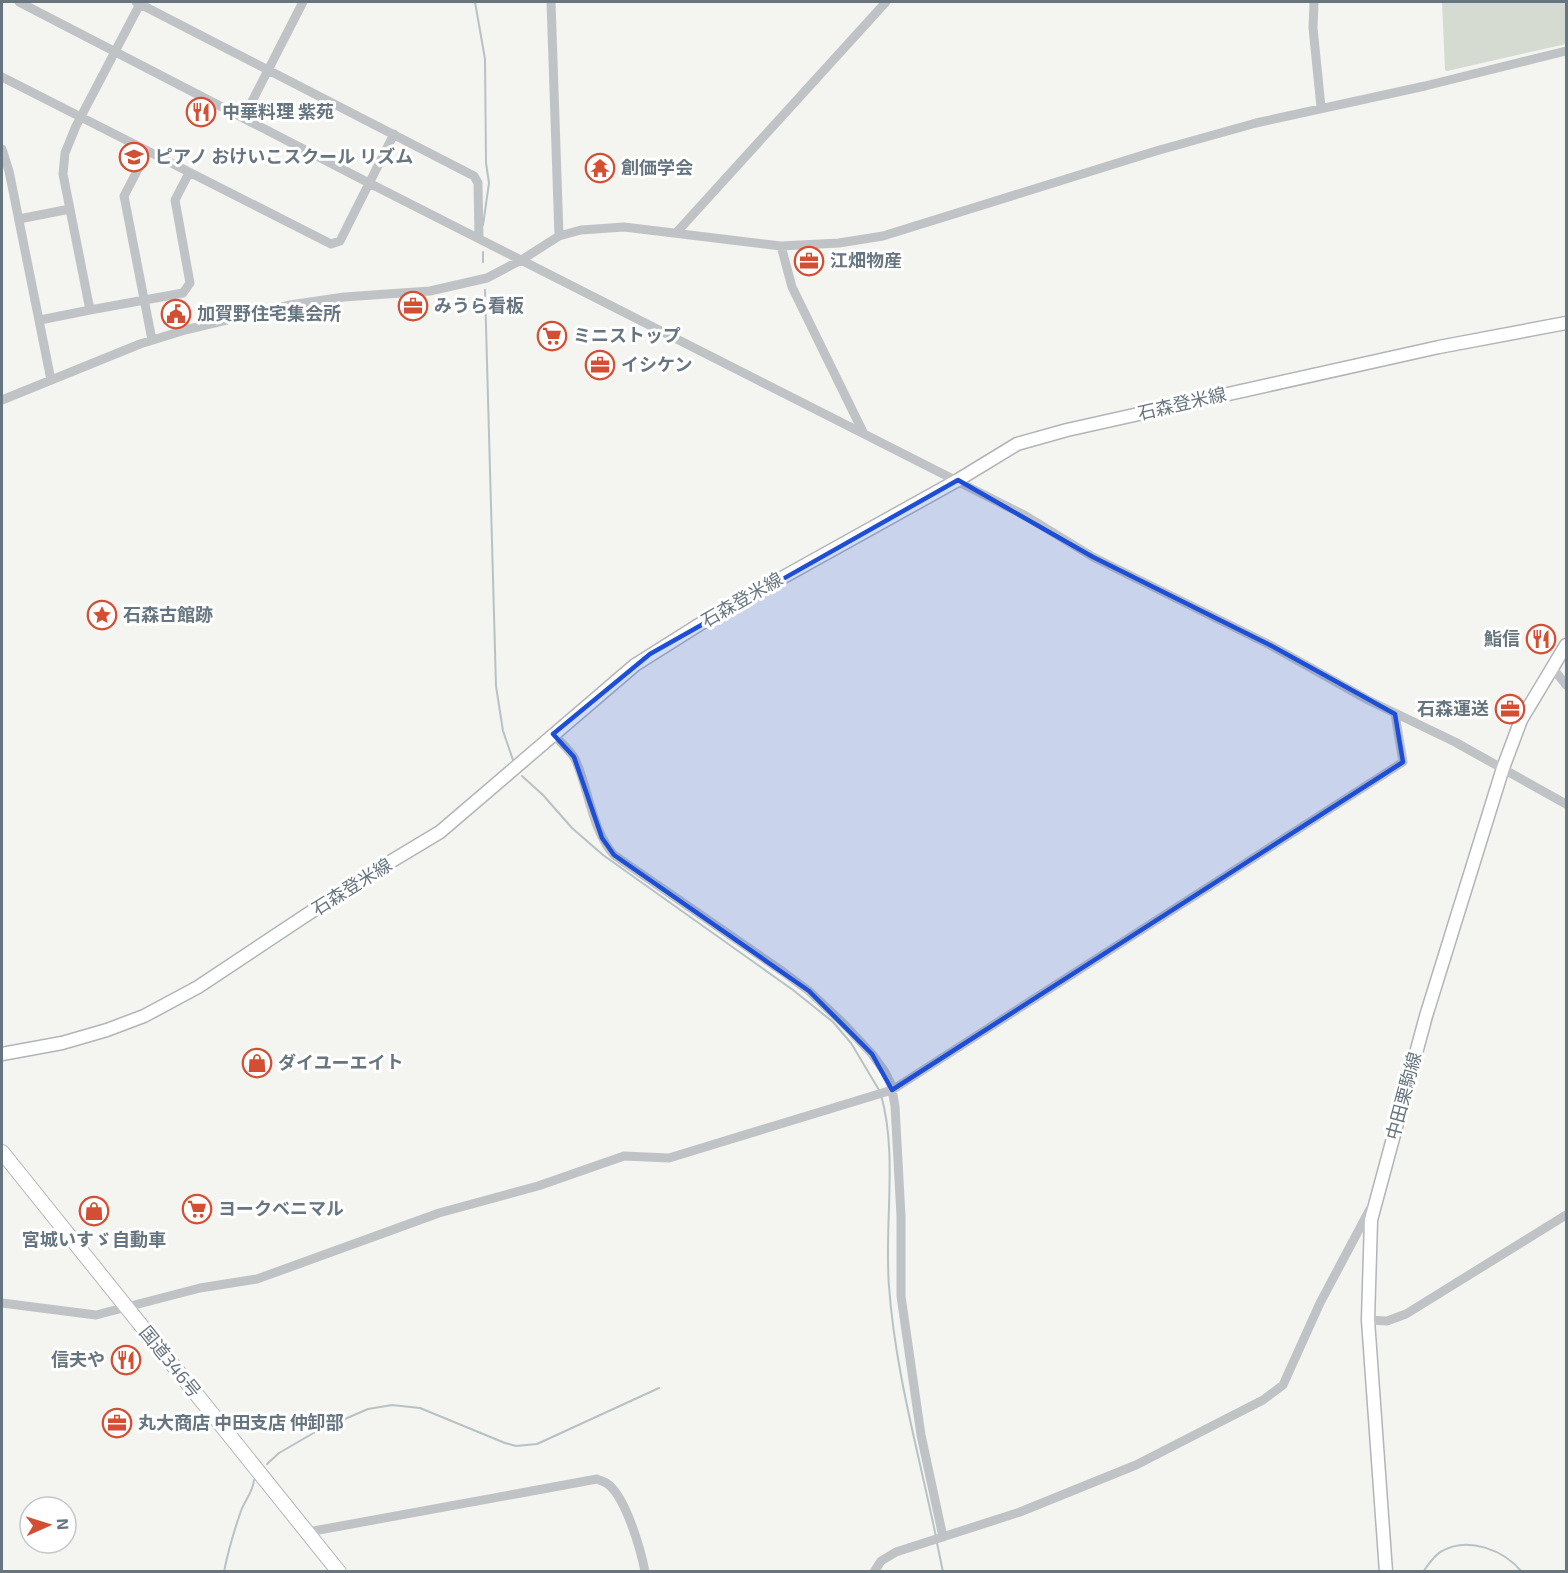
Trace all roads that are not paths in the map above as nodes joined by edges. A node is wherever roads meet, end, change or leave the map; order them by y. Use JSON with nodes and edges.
{"nodes":[{"id":1,"x":19,"y":2,"type":"edge"},
{"id":2,"x":139,"y":2,"type":"edge"},
{"id":3,"x":303,"y":2,"type":"edge"},
{"id":4,"x":551,"y":2,"type":"edge"},
{"id":5,"x":886,"y":2,"type":"edge"},
{"id":6,"x":1314,"y":2,"type":"edge"},
{"id":7,"x":116,"y":51,"type":"junction"},
{"id":8,"x":1566,"y":51,"type":"edge"},
{"id":9,"x":267,"y":69,"type":"junction"},
{"id":10,"x":2,"y":77,"type":"edge"},
{"id":11,"x":1321,"y":107,"type":"junction"},
{"id":12,"x":81,"y":117,"type":"junction"},
{"id":13,"x":244,"y":117,"type":"junction"},
{"id":14,"x":394,"y":134,"type":"junction"},
{"id":15,"x":2,"y":149,"type":"edge"},
{"id":16,"x":147,"y":152,"type":"junction"},
{"id":17,"x":189,"y":172,"type":"junction"},
{"id":18,"x":369,"y":183,"type":"junction"},
{"id":19,"x":70,"y":209,"type":"junction"},
{"id":20,"x":19,"y":219,"type":"junction"},
{"id":21,"x":676,"y":233,"type":"junction"},
{"id":22,"x":559,"y":236,"type":"junction"},
{"id":23,"x":479,"y":237,"type":"junction"},
{"id":24,"x":781,"y":246,"type":"junction"},
{"id":25,"x":523,"y":259,"type":"junction"},
{"id":26,"x":144,"y":299,"type":"junction"},
{"id":27,"x":90,"y":310,"type":"junction"},
{"id":28,"x":40,"y":320,"type":"junction"},
{"id":29,"x":1566,"y":323,"type":"edge"},
{"id":30,"x":152,"y":340,"type":"junction"},
{"id":31,"x":51,"y":380,"type":"junction"},
{"id":32,"x":2,"y":400,"type":"edge"},
{"id":33,"x":864,"y":433,"type":"junction"},
{"id":34,"x":958,"y":480,"type":"junction"},
{"id":35,"x":1566,"y":645,"type":"edge"},
{"id":36,"x":1552,"y":667,"type":"junction"},
{"id":37,"x":1566,"y":685,"type":"edge"},
{"id":38,"x":1395,"y":714,"type":"junction"},
{"id":39,"x":554,"y":734,"type":"junction"},
{"id":40,"x":1503,"y":768,"type":"junction"},
{"id":41,"x":1566,"y":804,"type":"edge"},
{"id":42,"x":2,"y":1054,"type":"edge"},
{"id":43,"x":889,"y":1091,"type":"junction"},
{"id":44,"x":2,"y":1152,"type":"edge"},
{"id":45,"x":1376,"y":1196,"type":"junction"},
{"id":46,"x":1566,"y":1215,"type":"edge"},
{"id":47,"x":2,"y":1303,"type":"edge"},
{"id":48,"x":125,"y":1306,"type":"junction"},
{"id":49,"x":1368,"y":1320,"type":"junction"},
{"id":50,"x":308,"y":1532,"type":"junction"},
{"id":51,"x":942,"y":1537,"type":"junction"},
{"id":52,"x":339,"y":1572,"type":"edge"},
{"id":53,"x":645,"y":1572,"type":"edge"},
{"id":54,"x":874,"y":1572,"type":"edge"},
{"id":55,"x":1386,"y":1572,"type":"edge"}],
"edges":[{"from":1,"to":7,"type":"street"},
{"from":2,"to":7,"type":"street"},
{"from":2,"to":9,"type":"street"},
{"from":3,"to":9,"type":"street"},
{"from":4,"to":22,"type":"street"},
{"from":5,"to":21,"type":"street"},
{"from":6,"to":11,"type":"street"},
{"from":7,"to":12,"type":"street"},
{"from":7,"to":13,"type":"street"},
{"from":8,"to":11,"type":"street"},
{"from":9,"to":13,"type":"street"},
{"from":9,"to":14,"type":"street"},
{"from":10,"to":12,"type":"street"},
{"from":11,"to":24,"type":"street"},
{"from":12,"to":16,"type":"street"},
{"from":12,"to":19,"type":"street"},
{"from":13,"to":18,"type":"street"},
{"from":14,"to":18,"type":"street"},
{"from":14,"to":23,"type":"street"},
{"from":15,"to":20,"type":"street"},
{"from":16,"to":17,"type":"street"},
{"from":16,"to":26,"type":"street"},
{"from":17,"to":18,"type":"street"},
{"from":17,"to":26,"type":"street"},
{"from":18,"to":23,"type":"street"},
{"from":19,"to":20,"type":"street"},
{"from":19,"to":27,"type":"street"},
{"from":20,"to":28,"type":"street"},
{"from":21,"to":22,"type":"street"},
{"from":21,"to":24,"type":"street"},
{"from":22,"to":25,"type":"street"},
{"from":23,"to":25,"type":"street"},
{"from":24,"to":33,"type":"street"},
{"from":25,"to":30,"type":"street"},
{"from":25,"to":33,"type":"street"},
{"from":26,"to":27,"type":"street"},
{"from":26,"to":30,"type":"street"},
{"from":27,"to":28,"type":"street"},
{"from":28,"to":31,"type":"street"},
{"from":29,"to":34,"type":"main road","name":"石森登米線"},
{"from":30,"to":31,"type":"street"},
{"from":31,"to":32,"type":"street"},
{"from":33,"to":34,"type":"street"},
{"from":34,"to":38,"type":"street"},
{"from":34,"to":39,"type":"main road","name":"石森登米線"},
{"from":35,"to":36,"type":"main road","name":"中田栗駒線"},
{"from":36,"to":37,"type":"street"},
{"from":36,"to":40,"type":"main road","name":"中田栗駒線"},
{"from":38,"to":40,"type":"street"},
{"from":38,"to":43,"type":"street"},
{"from":39,"to":42,"type":"main road","name":"石森登米線"},
{"from":39,"to":43,"type":"street"},
{"from":40,"to":41,"type":"street"},
{"from":40,"to":45,"type":"main road","name":"中田栗駒線"},
{"from":43,"to":48,"type":"street"},
{"from":43,"to":51,"type":"street"},
{"from":44,"to":48,"type":"highway","name":"国道346号"},
{"from":45,"to":49,"type":"main road","name":"中田栗駒線"},
{"from":45,"to":51,"type":"street"},
{"from":46,"to":49,"type":"street"},
{"from":47,"to":48,"type":"street"},
{"from":48,"to":50,"type":"highway","name":"国道346号"},
{"from":49,"to":55,"type":"main road","name":"中田栗駒線"},
{"from":50,"to":52,"type":"highway","name":"国道346号"},
{"from":50,"to":53,"type":"street"},
{"from":51,"to":54,"type":"street"}]}
